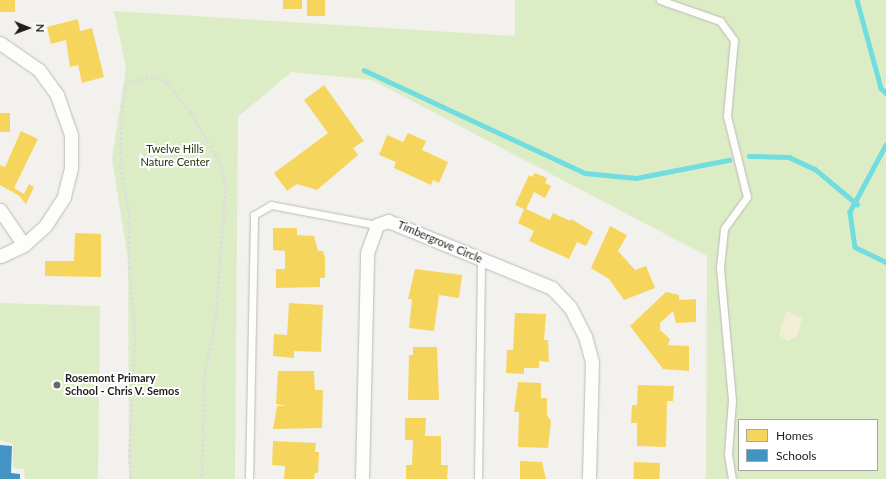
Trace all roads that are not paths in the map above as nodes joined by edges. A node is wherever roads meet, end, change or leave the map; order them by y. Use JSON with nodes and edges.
{"nodes":[{"id":1,"x":660,"y":0,"type":"edge"},
{"id":2,"x":0,"y":43,"type":"edge"},
{"id":3,"x":0,"y":210,"type":"edge"},
{"id":4,"x":377,"y":225,"type":"junction"},
{"id":5,"x":24,"y":245,"type":"junction"},
{"id":6,"x":0,"y":256,"type":"edge"},
{"id":7,"x":481,"y":260,"type":"junction"},
{"id":8,"x":249,"y":479,"type":"edge"},
{"id":9,"x":362,"y":479,"type":"edge"},
{"id":10,"x":478,"y":479,"type":"edge"},
{"id":11,"x":589,"y":479,"type":"edge"},
{"id":12,"x":732,"y":479,"type":"edge"}],
"edges":[{"from":1,"to":12,"type":"lane"},
{"from":2,"to":5,"type":"street"},
{"from":3,"to":5,"type":"street"},
{"from":4,"to":7,"type":"street","name":"Timbergrove Circle"},
{"from":4,"to":8,"type":"lane"},
{"from":4,"to":9,"type":"street"},
{"from":5,"to":6,"type":"street"},
{"from":7,"to":10,"type":"lane"},
{"from":7,"to":11,"type":"street","name":"Timbergrove Circle"}]}
